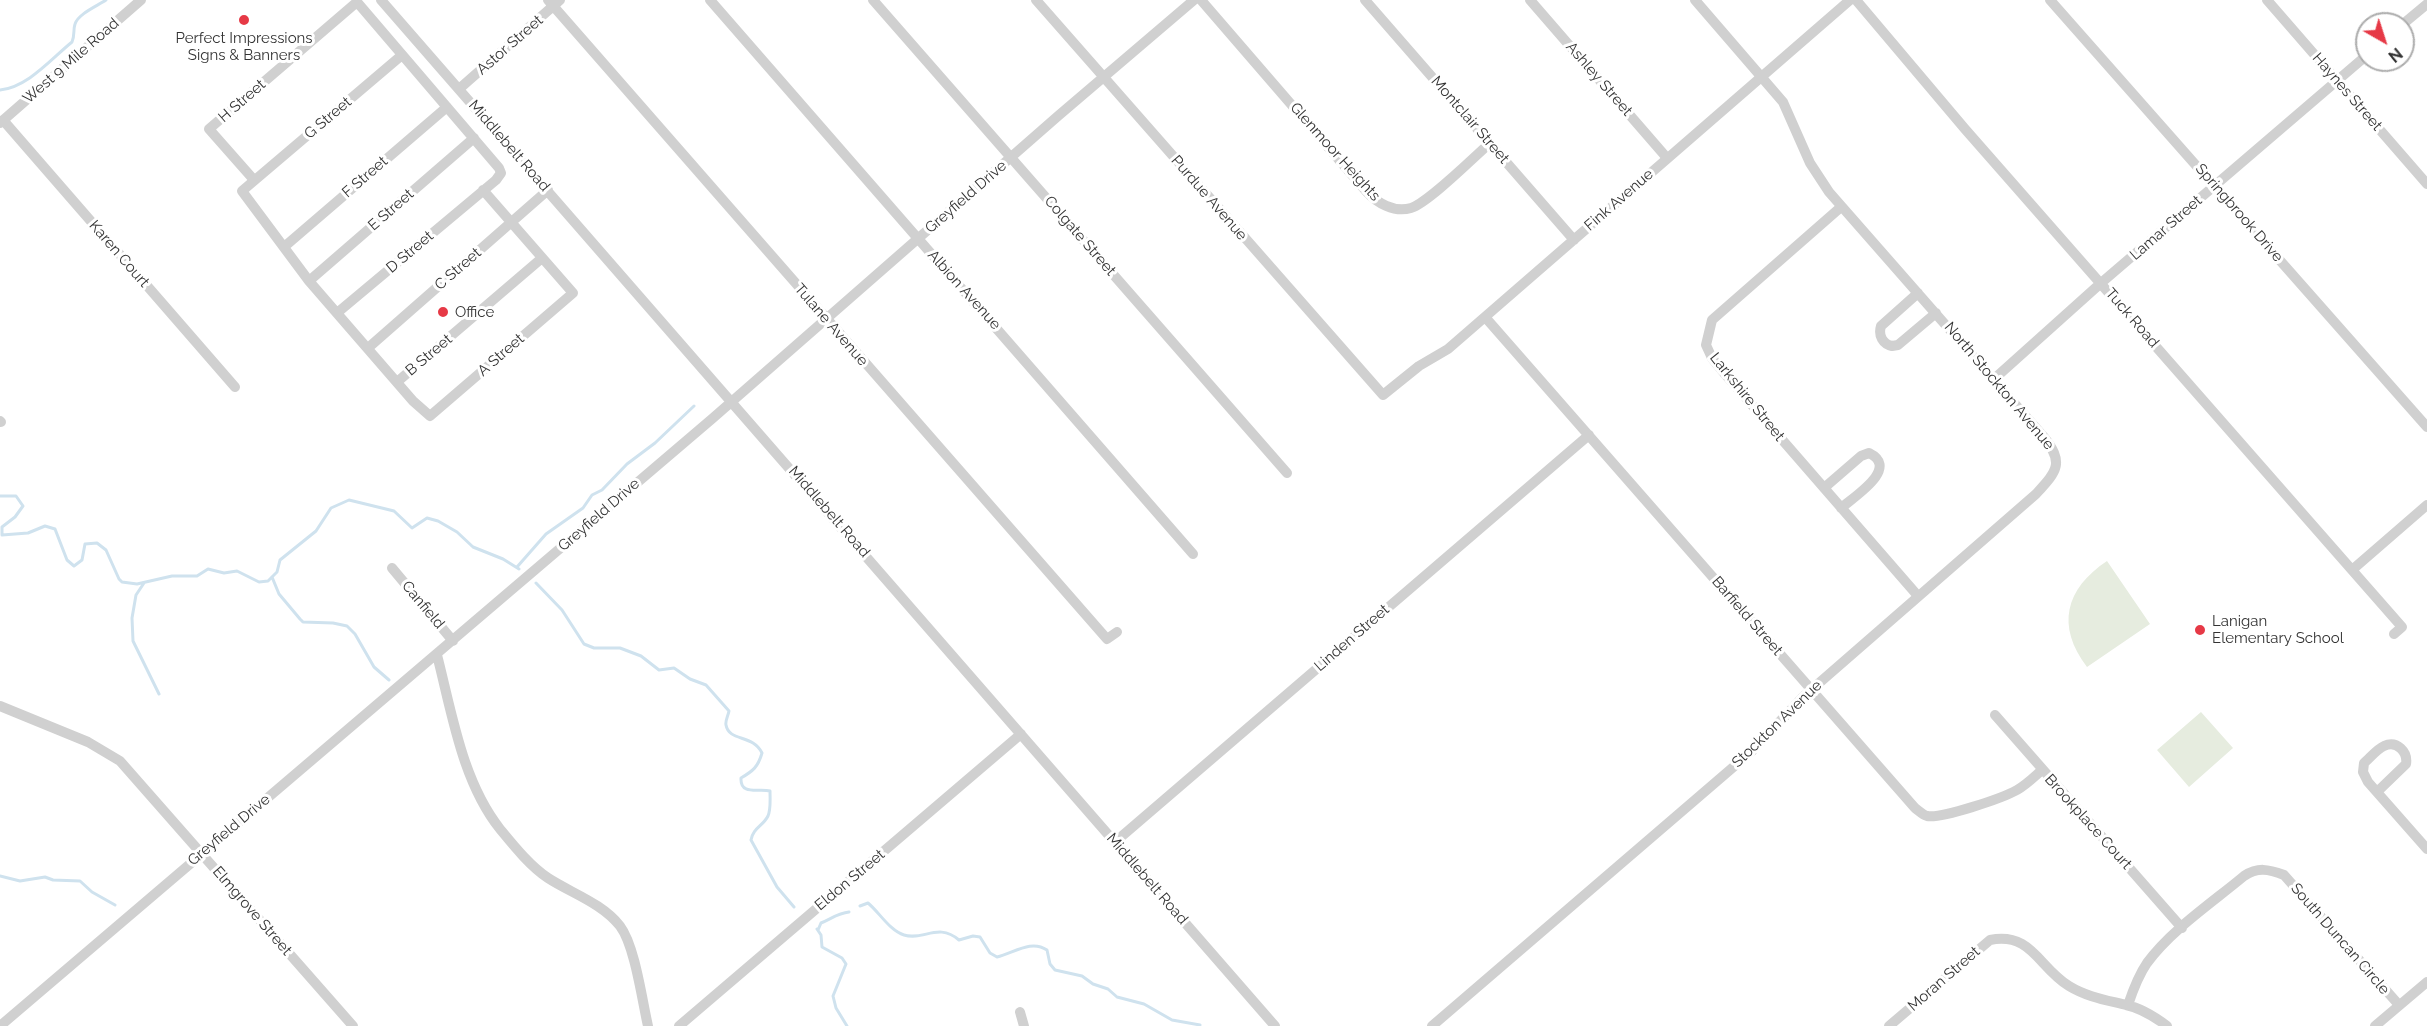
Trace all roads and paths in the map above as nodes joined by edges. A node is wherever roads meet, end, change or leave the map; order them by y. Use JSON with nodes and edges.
{"nodes":[{"id":1,"x":141,"y":0,"type":"edge"},
{"id":2,"x":381,"y":0,"type":"edge"},
{"id":3,"x":710,"y":0,"type":"edge"},
{"id":4,"x":873,"y":0,"type":"edge"},
{"id":5,"x":1036,"y":0,"type":"edge"},
{"id":6,"x":1194,"y":0,"type":"edge"},
{"id":7,"x":1201,"y":0,"type":"edge"},
{"id":8,"x":1365,"y":0,"type":"edge"},
{"id":9,"x":1530,"y":0,"type":"edge"},
{"id":10,"x":1695,"y":0,"type":"edge"},
{"id":11,"x":1850,"y":0,"type":"edge"},
{"id":12,"x":1856,"y":0,"type":"edge"},
{"id":13,"x":2050,"y":0,"type":"edge"},
{"id":14,"x":2266,"y":0,"type":"edge"},
{"id":15,"x":554,"y":2,"type":"edge"},
{"id":16,"x":2427,"y":4,"type":"edge"},
{"id":17,"x":2415,"y":14,"type":"edge"},
{"id":18,"x":402,"y":55,"type":"junction"},
{"id":19,"x":2355,"y":65,"type":"edge"},
{"id":20,"x":1103,"y":77,"type":"junction"},
{"id":21,"x":1762,"y":77,"type":"junction"},
{"id":22,"x":2337,"y":80,"type":"junction"},
{"id":23,"x":459,"y":89,"type":"junction"},
{"id":24,"x":447,"y":107,"type":"junction"},
{"id":25,"x":2,"y":121,"type":"edge"},
{"id":26,"x":474,"y":138,"type":"junction"},
{"id":27,"x":1490,"y":143,"type":"junction"},
{"id":28,"x":1011,"y":158,"type":"junction"},
{"id":29,"x":1667,"y":158,"type":"junction"},
{"id":30,"x":254,"y":180,"type":"junction"},
{"id":31,"x":2427,"y":184,"type":"edge"},
{"id":32,"x":2216,"y":185,"type":"junction"},
{"id":33,"x":483,"y":190,"type":"junction"},
{"id":34,"x":548,"y":190,"type":"junction"},
{"id":35,"x":1841,"y":207,"type":"junction"},
{"id":36,"x":512,"y":223,"type":"junction"},
{"id":37,"x":918,"y":238,"type":"junction"},
{"id":38,"x":1574,"y":240,"type":"junction"},
{"id":39,"x":284,"y":247,"type":"junction"},
{"id":40,"x":542,"y":258,"type":"junction"},
{"id":41,"x":309,"y":281,"type":"junction"},
{"id":42,"x":2101,"y":283,"type":"junction"},
{"id":43,"x":1918,"y":292,"type":"junction"},
{"id":44,"x":337,"y":313,"type":"junction"},
{"id":45,"x":1936,"y":313,"type":"junction"},
{"id":46,"x":1485,"y":317,"type":"junction"},
{"id":47,"x":826,"y":320,"type":"junction"},
{"id":48,"x":368,"y":348,"type":"junction"},
{"id":49,"x":1994,"y":379,"type":"junction"},
{"id":50,"x":397,"y":382,"type":"junction"},
{"id":51,"x":235,"y":387,"type":"dead end"},
{"id":52,"x":1383,"y":395,"type":"joint"},
{"id":53,"x":732,"y":402,"type":"junction"},
{"id":54,"x":2427,"y":427,"type":"edge"},
{"id":55,"x":1589,"y":435,"type":"junction"},
{"id":56,"x":2057,"y":462,"type":"joint"},
{"id":57,"x":1287,"y":472,"type":"dead end"},
{"id":58,"x":1824,"y":489,"type":"junction"},
{"id":59,"x":2427,"y":505,"type":"edge"},
{"id":60,"x":1841,"y":508,"type":"junction"},
{"id":61,"x":1193,"y":554,"type":"dead end"},
{"id":62,"x":392,"y":568,"type":"dead end"},
{"id":63,"x":2352,"y":570,"type":"junction"},
{"id":64,"x":1918,"y":596,"type":"junction"},
{"id":65,"x":1117,"y":632,"type":"dead end"},
{"id":66,"x":2394,"y":634,"type":"dead end"},
{"id":67,"x":453,"y":641,"type":"junction"},
{"id":68,"x":436,"y":655,"type":"junction"},
{"id":69,"x":1811,"y":690,"type":"junction"},
{"id":70,"x":0,"y":706,"type":"edge"},
{"id":71,"x":1995,"y":715,"type":"dead end"},
{"id":72,"x":1021,"y":734,"type":"junction"},
{"id":73,"x":2042,"y":770,"type":"junction"},
{"id":74,"x":2377,"y":792,"type":"junction"},
{"id":75,"x":1115,"y":842,"type":"junction"},
{"id":76,"x":2427,"y":849,"type":"edge"},
{"id":77,"x":201,"y":853,"type":"junction"},
{"id":78,"x":2182,"y":928,"type":"junction"},
{"id":79,"x":2427,"y":982,"type":"edge"},
{"id":80,"x":2128,"y":1005,"type":"junction"},
{"id":81,"x":2399,"y":1005,"type":"junction"},
{"id":82,"x":1020,"y":1012,"type":"dead end"},
{"id":83,"x":0,"y":1026,"type":"edge"},
{"id":84,"x":353,"y":1026,"type":"edge"},
{"id":85,"x":648,"y":1026,"type":"edge"},
{"id":86,"x":679,"y":1026,"type":"edge"},
{"id":87,"x":1024,"y":1026,"type":"edge"},
{"id":88,"x":1275,"y":1026,"type":"edge"},
{"id":89,"x":1432,"y":1026,"type":"edge"},
{"id":90,"x":1889,"y":1026,"type":"edge"},
{"id":91,"x":2167,"y":1026,"type":"edge"},
{"id":92,"x":2375,"y":1026,"type":"edge"}],
"edges":[{"from":1,"to":25,"type":"street","name":"West 9 Mile Road"},
{"from":2,"to":23,"type":"street","name":"Middlebelt Road"},
{"from":3,"to":37,"type":"street","name":"Albion Avenue"},
{"from":4,"to":28,"type":"street","name":"Colgate Street"},
{"from":5,"to":20,"type":"street","name":"Purdue Avenue"},
{"from":6,"to":20,"type":"street","name":"Greyfield Drive"},
{"from":7,"to":27,"type":"street","name":"Glenmoor Heights"},
{"from":8,"to":27,"type":"street","name":"Montclair Street"},
{"from":9,"to":29,"type":"street","name":"Ashley Street"},
{"from":10,"to":21,"type":"street","name":"North Stockton Avenue"},
{"from":11,"to":21,"type":"street","name":"Fink Avenue"},
{"from":12,"to":42,"type":"street","name":"Tuck Road"},
{"from":13,"to":32,"type":"street","name":"Springbrook Drive"},
{"from":14,"to":22,"type":"street","name":"Haynes Street"},
{"from":15,"to":23,"type":"street","name":"Astor Street"},
{"from":15,"to":47,"type":"street","name":"Tulane Avenue"},
{"from":16,"to":17,"type":"street"},
{"from":18,"to":24,"type":"street"},
{"from":18,"to":30,"type":"street","name":"G Street"},
{"from":18,"to":30,"type":"street","name":"H Street"},
{"from":19,"to":22,"type":"street","name":"Lamar Street"},
{"from":20,"to":28,"type":"street","name":"Greyfield Drive"},
{"from":20,"to":52,"type":"street","name":"Purdue Avenue"},
{"from":21,"to":29,"type":"street","name":"Fink Avenue"},
{"from":21,"to":35,"type":"street","name":"North Stockton Avenue"},
{"from":22,"to":31,"type":"street","name":"Haynes Street"},
{"from":22,"to":32,"type":"street","name":"Lamar Street"},
{"from":23,"to":34,"type":"street","name":"Middlebelt Road"},
{"from":24,"to":26,"type":"street"},
{"from":24,"to":39,"type":"street","name":"F Street"},
{"from":25,"to":51,"type":"street","name":"Karen Court"},
{"from":26,"to":33,"type":"street","name":"D Street"},
{"from":26,"to":41,"type":"street","name":"E Street"},
{"from":27,"to":38,"type":"street","name":"Montclair Street"},
{"from":28,"to":37,"type":"street","name":"Greyfield Drive"},
{"from":28,"to":57,"type":"street","name":"Colgate Street"},
{"from":29,"to":38,"type":"street","name":"Fink Avenue"},
{"from":30,"to":39,"type":"street"},
{"from":32,"to":42,"type":"street","name":"Lamar Street"},
{"from":32,"to":54,"type":"street","name":"Springbrook Drive"},
{"from":33,"to":36,"type":"street","name":"A Street"},
{"from":33,"to":44,"type":"street","name":"D Street"},
{"from":34,"to":36,"type":"street","name":"C Street"},
{"from":34,"to":53,"type":"street","name":"Middlebelt Road"},
{"from":35,"to":43,"type":"street","name":"North Stockton Avenue"},
{"from":35,"to":58,"type":"street","name":"Larkshire Street"},
{"from":36,"to":40,"type":"street","name":"A Street"},
{"from":36,"to":48,"type":"street","name":"C Street"},
{"from":37,"to":47,"type":"street","name":"Greyfield Drive"},
{"from":37,"to":61,"type":"street","name":"Albion Avenue"},
{"from":38,"to":46,"type":"street","name":"Fink Avenue"},
{"from":39,"to":41,"type":"street"},
{"from":40,"to":50,"type":"street","name":"B Street"},
{"from":40,"to":50,"type":"street","name":"A Street"},
{"from":41,"to":44,"type":"street"},
{"from":42,"to":49,"type":"street","name":"Lamar Street"},
{"from":42,"to":63,"type":"street","name":"Tuck Road"},
{"from":43,"to":45,"type":"street","name":"North Stockton Avenue"},
{"from":43,"to":45,"type":"street","name":"North Stockton Avenue"},
{"from":44,"to":48,"type":"street"},
{"from":45,"to":49,"type":"street","name":"North Stockton Avenue"},
{"from":46,"to":52,"type":"street","name":"Fink Avenue"},
{"from":46,"to":55,"type":"street","name":"Barfield Street"},
{"from":47,"to":53,"type":"street","name":"Greyfield Drive"},
{"from":47,"to":65,"type":"street","name":"Tulane Avenue"},
{"from":48,"to":50,"type":"street"},
{"from":49,"to":56,"type":"street","name":"North Stockton Avenue"},
{"from":53,"to":67,"type":"street","name":"Greyfield Drive"},
{"from":53,"to":72,"type":"street","name":"Middlebelt Road"},
{"from":55,"to":69,"type":"street","name":"Barfield Street"},
{"from":55,"to":75,"type":"street","name":"Linden Street"},
{"from":56,"to":64,"type":"street","name":"Stockton Avenue"},
{"from":58,"to":60,"type":"street","name":"Larkshire Street"},
{"from":58,"to":60,"type":"street"},
{"from":59,"to":63,"type":"street"},
{"from":60,"to":64,"type":"street","name":"Larkshire Street"},
{"from":62,"to":67,"type":"street","name":"Canfield"},
{"from":63,"to":66,"type":"street","name":"Tuck Road"},
{"from":64,"to":69,"type":"street","name":"Stockton Avenue"},
{"from":67,"to":68,"type":"street","name":"Greyfield Drive"},
{"from":68,"to":77,"type":"street","name":"Greyfield Drive"},
{"from":68,"to":85,"type":"street"},
{"from":69,"to":73,"type":"street","name":"Barfield Street"},
{"from":69,"to":89,"type":"street","name":"Stockton Avenue"},
{"from":70,"to":77,"type":"street","name":"Elmgrove Street"},
{"from":71,"to":73,"type":"street","name":"Brookplace Court"},
{"from":72,"to":75,"type":"street","name":"Middlebelt Road"},
{"from":72,"to":86,"type":"street","name":"Eldon Street"},
{"from":73,"to":78,"type":"street","name":"Brookplace Court"},
{"from":74,"to":74,"type":"street"},
{"from":74,"to":76,"type":"street"},
{"from":75,"to":88,"type":"street","name":"Middlebelt Road"},
{"from":77,"to":83,"type":"street","name":"Greyfield Drive"},
{"from":77,"to":84,"type":"street","name":"Elmgrove Street"},
{"from":78,"to":80,"type":"street","name":"South Duncan Circle"},
{"from":78,"to":81,"type":"street","name":"South Duncan Circle"},
{"from":79,"to":81,"type":"street"},
{"from":80,"to":90,"type":"street","name":"Moran Street"},
{"from":80,"to":91,"type":"street"},
{"from":81,"to":92,"type":"street"},
{"from":82,"to":87,"type":"street"}]}
